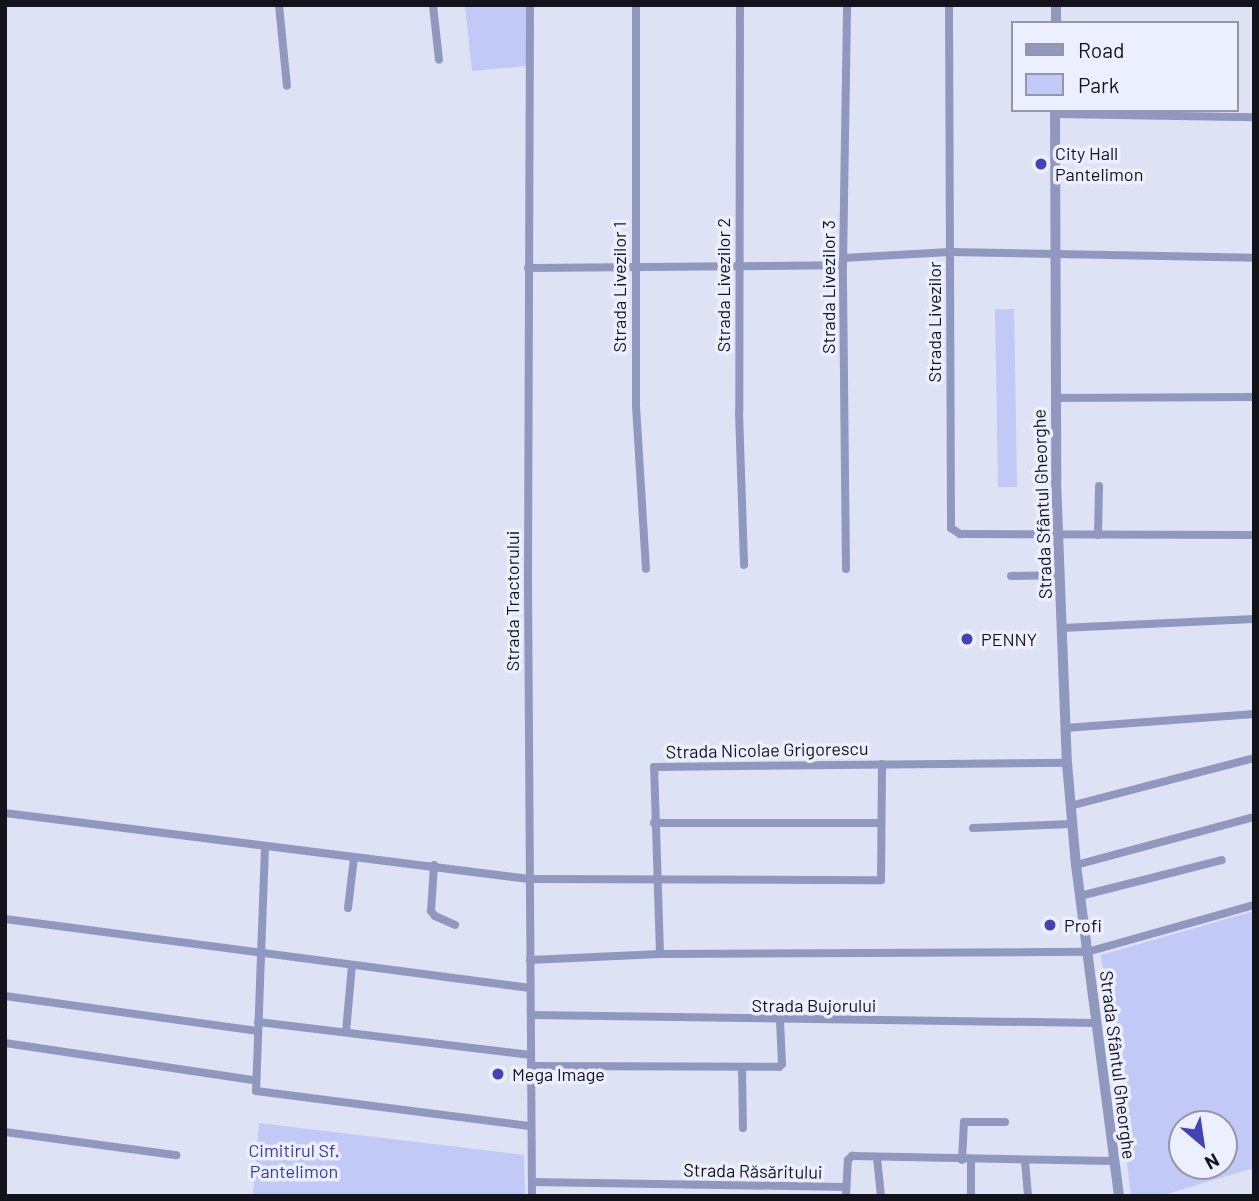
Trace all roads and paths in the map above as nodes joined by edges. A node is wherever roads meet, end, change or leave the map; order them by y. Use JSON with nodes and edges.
{"nodes":[{"id":1,"x":279,"y":5,"type":"edge"},
{"id":2,"x":433,"y":5,"type":"edge"},
{"id":3,"x":530,"y":5,"type":"edge"},
{"id":4,"x":636,"y":5,"type":"edge"},
{"id":5,"x":740,"y":5,"type":"edge"},
{"id":6,"x":847,"y":5,"type":"edge"},
{"id":7,"x":949,"y":5,"type":"edge"},
{"id":8,"x":439,"y":60,"type":"dead end"},
{"id":9,"x":287,"y":86,"type":"dead end"},
{"id":10,"x":1055,"y":112,"type":"edge"},
{"id":11,"x":1254,"y":117,"type":"edge"},
{"id":12,"x":950,"y":252,"type":"junction"},
{"id":13,"x":1055,"y":255,"type":"junction"},
{"id":14,"x":1254,"y":258,"type":"edge"},
{"id":15,"x":843,"y":261,"type":"junction"},
{"id":16,"x":738,"y":266,"type":"junction"},
{"id":17,"x":634,"y":267,"type":"junction"},
{"id":18,"x":528,"y":268,"type":"junction"},
{"id":19,"x":1254,"y":397,"type":"edge"},
{"id":20,"x":1055,"y":398,"type":"junction"},
{"id":21,"x":1099,"y":486,"type":"dead end"},
{"id":22,"x":1098,"y":535,"type":"junction"},
{"id":23,"x":1254,"y":535,"type":"edge"},
{"id":24,"x":1058,"y":536,"type":"junction"},
{"id":25,"x":744,"y":565,"type":"dead end"},
{"id":26,"x":646,"y":569,"type":"dead end"},
{"id":27,"x":846,"y":569,"type":"dead end"},
{"id":28,"x":1059,"y":575,"type":"junction"},
{"id":29,"x":1011,"y":576,"type":"dead end"},
{"id":30,"x":1254,"y":619,"type":"edge"},
{"id":31,"x":1062,"y":628,"type":"junction"},
{"id":32,"x":1254,"y":714,"type":"edge"},
{"id":33,"x":1065,"y":728,"type":"junction"},
{"id":34,"x":1254,"y":758,"type":"edge"},
{"id":35,"x":1067,"y":763,"type":"junction"},
{"id":36,"x":882,"y":764,"type":"junction"},
{"id":37,"x":1070,"y":806,"type":"junction"},
{"id":38,"x":5,"y":813,"type":"edge"},
{"id":39,"x":1254,"y":817,"type":"edge"},
{"id":40,"x":654,"y":823,"type":"junction"},
{"id":41,"x":881,"y":823,"type":"junction"},
{"id":42,"x":1071,"y":824,"type":"junction"},
{"id":43,"x":973,"y":828,"type":"dead end"},
{"id":44,"x":265,"y":846,"type":"junction"},
{"id":45,"x":354,"y":858,"type":"junction"},
{"id":46,"x":1222,"y":860,"type":"dead end"},
{"id":47,"x":434,"y":865,"type":"junction"},
{"id":48,"x":1076,"y":865,"type":"junction"},
{"id":49,"x":529,"y":879,"type":"junction"},
{"id":50,"x":655,"y":879,"type":"junction"},
{"id":51,"x":1080,"y":896,"type":"junction"},
{"id":52,"x":1254,"y":905,"type":"edge"},
{"id":53,"x":348,"y":908,"type":"dead end"},
{"id":54,"x":5,"y":919,"type":"edge"},
{"id":55,"x":455,"y":925,"type":"dead end"},
{"id":56,"x":1087,"y":952,"type":"junction"},
{"id":57,"x":260,"y":953,"type":"junction"},
{"id":58,"x":660,"y":954,"type":"junction"},
{"id":59,"x":530,"y":960,"type":"junction"},
{"id":60,"x":352,"y":965,"type":"junction"},
{"id":61,"x":530,"y":988,"type":"junction"},
{"id":62,"x":5,"y":996,"type":"edge"},
{"id":63,"x":531,"y":1015,"type":"junction"},
{"id":64,"x":780,"y":1020,"type":"junction"},
{"id":65,"x":1097,"y":1023,"type":"junction"},
{"id":66,"x":258,"y":1027,"type":"junction"},
{"id":67,"x":346,"y":1032,"type":"junction"},
{"id":68,"x":5,"y":1043,"type":"edge"},
{"id":69,"x":531,"y":1055,"type":"junction"},
{"id":70,"x":531,"y":1066,"type":"junction"},
{"id":71,"x":742,"y":1067,"type":"junction"},
{"id":72,"x":254,"y":1080,"type":"junction"},
{"id":73,"x":1005,"y":1122,"type":"dead end"},
{"id":74,"x":531,"y":1126,"type":"junction"},
{"id":75,"x":743,"y":1128,"type":"dead end"},
{"id":76,"x":5,"y":1132,"type":"edge"},
{"id":77,"x":176,"y":1155,"type":"dead end"},
{"id":78,"x":877,"y":1158,"type":"junction"},
{"id":79,"x":967,"y":1160,"type":"junction"},
{"id":80,"x":1025,"y":1161,"type":"junction"},
{"id":81,"x":1114,"y":1161,"type":"junction"},
{"id":82,"x":532,"y":1182,"type":"junction"},
{"id":83,"x":846,"y":1191,"type":"edge"},
{"id":84,"x":533,"y":1196,"type":"edge"},
{"id":85,"x":881,"y":1196,"type":"edge"},
{"id":86,"x":971,"y":1196,"type":"edge"},
{"id":87,"x":1028,"y":1196,"type":"edge"},
{"id":88,"x":1119,"y":1196,"type":"edge"}],
"edges":[{"from":1,"to":9,"type":"street"},
{"from":2,"to":8,"type":"street"},
{"from":3,"to":18,"type":"street","name":"Strada Tractorului"},
{"from":4,"to":17,"type":"street","name":"Strada Livezilor 1"},
{"from":5,"to":16,"type":"street","name":"Strada Livezilor 2"},
{"from":6,"to":15,"type":"street","name":"Strada Livezilor 3"},
{"from":7,"to":12,"type":"street","name":"Strada Livezilor"},
{"from":10,"to":11,"type":"street"},
{"from":10,"to":13,"type":"street","name":"Strada Sfântul Gheorghe"},
{"from":12,"to":13,"type":"street"},
{"from":12,"to":15,"type":"street"},
{"from":12,"to":24,"type":"street","name":"Strada Livezilor"},
{"from":13,"to":14,"type":"street"},
{"from":13,"to":20,"type":"street","name":"Strada Sfântul Gheorghe"},
{"from":15,"to":16,"type":"street"},
{"from":15,"to":27,"type":"street","name":"Strada Livezilor 3"},
{"from":16,"to":17,"type":"street"},
{"from":16,"to":25,"type":"street","name":"Strada Livezilor 2"},
{"from":17,"to":18,"type":"street"},
{"from":17,"to":26,"type":"street","name":"Strada Livezilor 1"},
{"from":18,"to":49,"type":"street","name":"Strada Tractorului"},
{"from":19,"to":20,"type":"street"},
{"from":20,"to":24,"type":"street","name":"Strada Sfântul Gheorghe"},
{"from":21,"to":22,"type":"street"},
{"from":22,"to":23,"type":"street"},
{"from":22,"to":24,"type":"street"},
{"from":24,"to":28,"type":"street","name":"Strada Sfântul Gheorghe"},
{"from":28,"to":29,"type":"street"},
{"from":28,"to":31,"type":"street","name":"Strada Sfântul Gheorghe"},
{"from":30,"to":31,"type":"street"},
{"from":31,"to":33,"type":"street","name":"Strada Sfântul Gheorghe"},
{"from":32,"to":33,"type":"street"},
{"from":33,"to":35,"type":"street","name":"Strada Sfântul Gheorghe"},
{"from":34,"to":37,"type":"street"},
{"from":35,"to":36,"type":"street","name":"Strada Nicolae Grigorescu"},
{"from":35,"to":37,"type":"street","name":"Strada Sfântul Gheorghe"},
{"from":36,"to":40,"type":"street","name":"Strada Nicolae Grigorescu"},
{"from":36,"to":41,"type":"street"},
{"from":37,"to":42,"type":"street","name":"Strada Sfântul Gheorghe"},
{"from":38,"to":44,"type":"street"},
{"from":39,"to":48,"type":"street"},
{"from":40,"to":41,"type":"street"},
{"from":40,"to":50,"type":"street","name":"Strada Nicolae Grigorescu"},
{"from":41,"to":50,"type":"street"},
{"from":42,"to":43,"type":"street"},
{"from":42,"to":48,"type":"street","name":"Strada Sfântul Gheorghe"},
{"from":44,"to":45,"type":"street"},
{"from":44,"to":57,"type":"street"},
{"from":45,"to":47,"type":"street"},
{"from":45,"to":53,"type":"street"},
{"from":46,"to":51,"type":"street"},
{"from":47,"to":49,"type":"street"},
{"from":47,"to":55,"type":"street"},
{"from":48,"to":51,"type":"street","name":"Strada Sfântul Gheorghe"},
{"from":49,"to":50,"type":"street"},
{"from":49,"to":59,"type":"street","name":"Strada Tractorului"},
{"from":50,"to":58,"type":"street","name":"Strada Nicolae Grigorescu"},
{"from":51,"to":56,"type":"street","name":"Strada Sfântul Gheorghe"},
{"from":52,"to":56,"type":"street"},
{"from":54,"to":57,"type":"street"},
{"from":56,"to":58,"type":"street"},
{"from":56,"to":65,"type":"street","name":"Strada Sfântul Gheorghe"},
{"from":57,"to":60,"type":"street"},
{"from":57,"to":66,"type":"street"},
{"from":58,"to":59,"type":"street"},
{"from":59,"to":61,"type":"street","name":"Strada Tractorului"},
{"from":60,"to":61,"type":"street"},
{"from":60,"to":67,"type":"street"},
{"from":61,"to":63,"type":"street","name":"Strada Tractorului"},
{"from":62,"to":66,"type":"street"},
{"from":63,"to":64,"type":"street","name":"Strada Bujorului"},
{"from":63,"to":69,"type":"street","name":"Strada Tractorului"},
{"from":64,"to":65,"type":"street","name":"Strada Bujorului"},
{"from":64,"to":71,"type":"street"},
{"from":65,"to":81,"type":"street","name":"Strada Sfântul Gheorghe"},
{"from":66,"to":67,"type":"street"},
{"from":66,"to":72,"type":"street"},
{"from":67,"to":69,"type":"street"},
{"from":68,"to":72,"type":"street"},
{"from":69,"to":70,"type":"street","name":"Strada Tractorului"},
{"from":70,"to":71,"type":"street"},
{"from":70,"to":74,"type":"street","name":"Strada Tractorului"},
{"from":71,"to":75,"type":"street"},
{"from":72,"to":74,"type":"street"},
{"from":73,"to":79,"type":"street"},
{"from":74,"to":82,"type":"street","name":"Strada Tractorului"},
{"from":76,"to":77,"type":"street"},
{"from":78,"to":79,"type":"street","name":"Strada Răsăritului"},
{"from":78,"to":83,"type":"street","name":"Strada Răsăritului"},
{"from":78,"to":85,"type":"street"},
{"from":79,"to":80,"type":"street","name":"Strada Răsăritului"},
{"from":79,"to":86,"type":"street"},
{"from":80,"to":81,"type":"street","name":"Strada Răsăritului"},
{"from":80,"to":87,"type":"street"},
{"from":81,"to":88,"type":"street","name":"Strada Sfântul Gheorghe"},
{"from":82,"to":83,"type":"street","name":"Strada Răsăritului"},
{"from":82,"to":84,"type":"street","name":"Strada Tractorului"}]}
